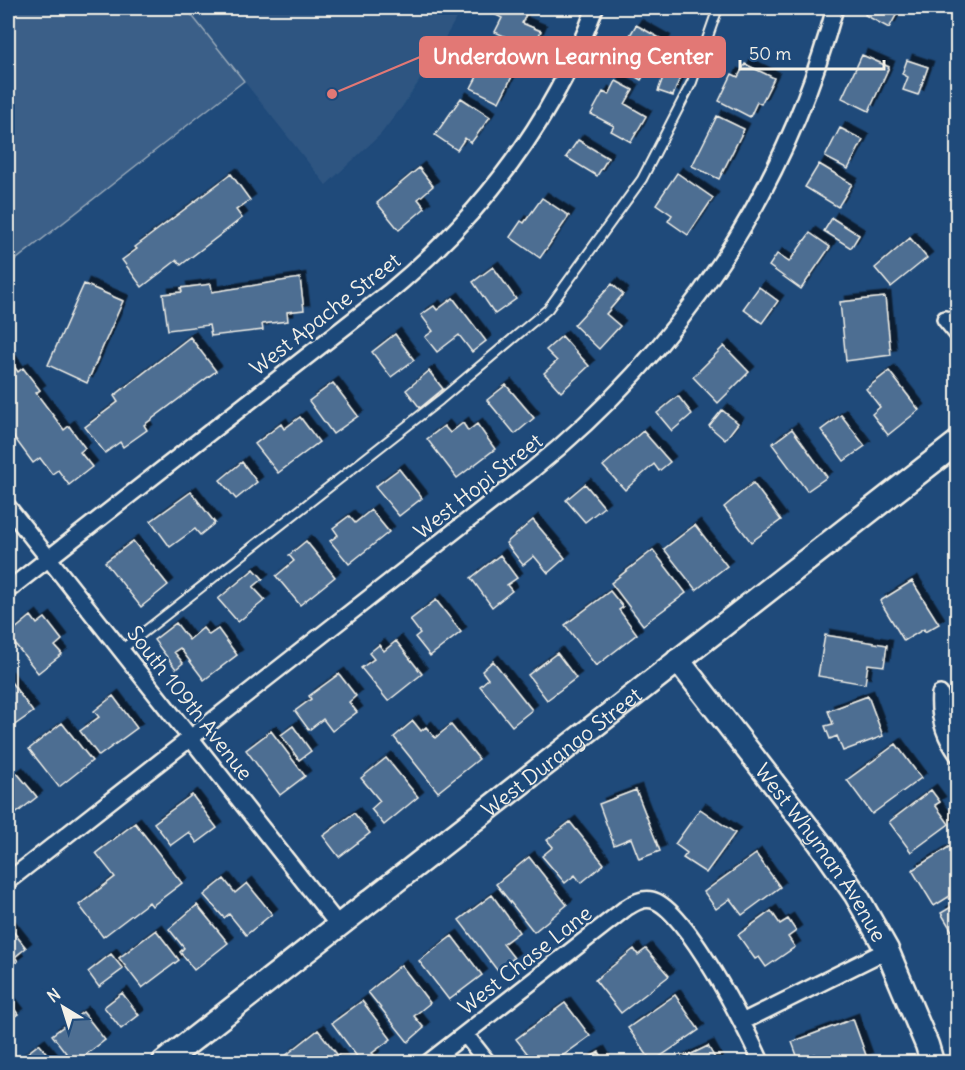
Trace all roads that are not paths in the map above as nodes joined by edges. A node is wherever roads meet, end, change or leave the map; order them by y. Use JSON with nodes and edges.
{"nodes":[{"id":1,"x":595,"y":8,"type":"edge"},
{"id":2,"x":718,"y":8,"type":"edge"},
{"id":3,"x":835,"y":8,"type":"edge"},
{"id":4,"x":945,"y":319,"type":"dead end"},
{"id":5,"x":957,"y":335,"type":"edge"},
{"id":6,"x":957,"y":442,"type":"edge"},
{"id":7,"x":8,"y":507,"type":"edge"},
{"id":8,"x":48,"y":558,"type":"junction"},
{"id":9,"x":8,"y":590,"type":"edge"},
{"id":10,"x":121,"y":650,"type":"junction"},
{"id":11,"x":678,"y":660,"type":"junction"},
{"id":12,"x":940,"y":694,"type":"dead end"},
{"id":13,"x":191,"y":738,"type":"junction"},
{"id":14,"x":957,"y":755,"type":"edge"},
{"id":15,"x":8,"y":881,"type":"edge"},
{"id":16,"x":339,"y":926,"type":"junction"},
{"id":17,"x":887,"y":950,"type":"junction"},
{"id":18,"x":742,"y":1023,"type":"junction"},
{"id":19,"x":465,"y":1034,"type":"junction"},
{"id":20,"x":164,"y":1062,"type":"edge"},
{"id":21,"x":429,"y":1062,"type":"edge"},
{"id":22,"x":487,"y":1062,"type":"edge"},
{"id":23,"x":761,"y":1062,"type":"edge"},
{"id":24,"x":932,"y":1062,"type":"edge"}],
"edges":[{"from":1,"to":8,"type":"street","name":"West Apache Street"},
{"from":2,"to":10,"type":"lane"},
{"from":3,"to":13,"type":"street","name":"West Hopi Street"},
{"from":4,"to":5,"type":"street"},
{"from":6,"to":11,"type":"street","name":"West Durango Street"},
{"from":7,"to":8,"type":"street","name":"South 109th Avenue"},
{"from":8,"to":9,"type":"street","name":"West Apache Street"},
{"from":8,"to":10,"type":"street","name":"South 109th Avenue"},
{"from":10,"to":13,"type":"street","name":"South 109th Avenue"},
{"from":11,"to":16,"type":"street","name":"West Durango Street"},
{"from":11,"to":17,"type":"street","name":"West Whyman Avenue"},
{"from":12,"to":14,"type":"street"},
{"from":13,"to":15,"type":"street","name":"West Hopi Street"},
{"from":13,"to":16,"type":"street","name":"South 109th Avenue"},
{"from":16,"to":20,"type":"street","name":"West Durango Street"},
{"from":17,"to":18,"type":"street"},
{"from":17,"to":24,"type":"street","name":"West Whyman Avenue"},
{"from":18,"to":19,"type":"street","name":"West Chase Lane"},
{"from":18,"to":23,"type":"street"},
{"from":19,"to":21,"type":"street","name":"West Chase Lane"},
{"from":19,"to":22,"type":"street"}]}
